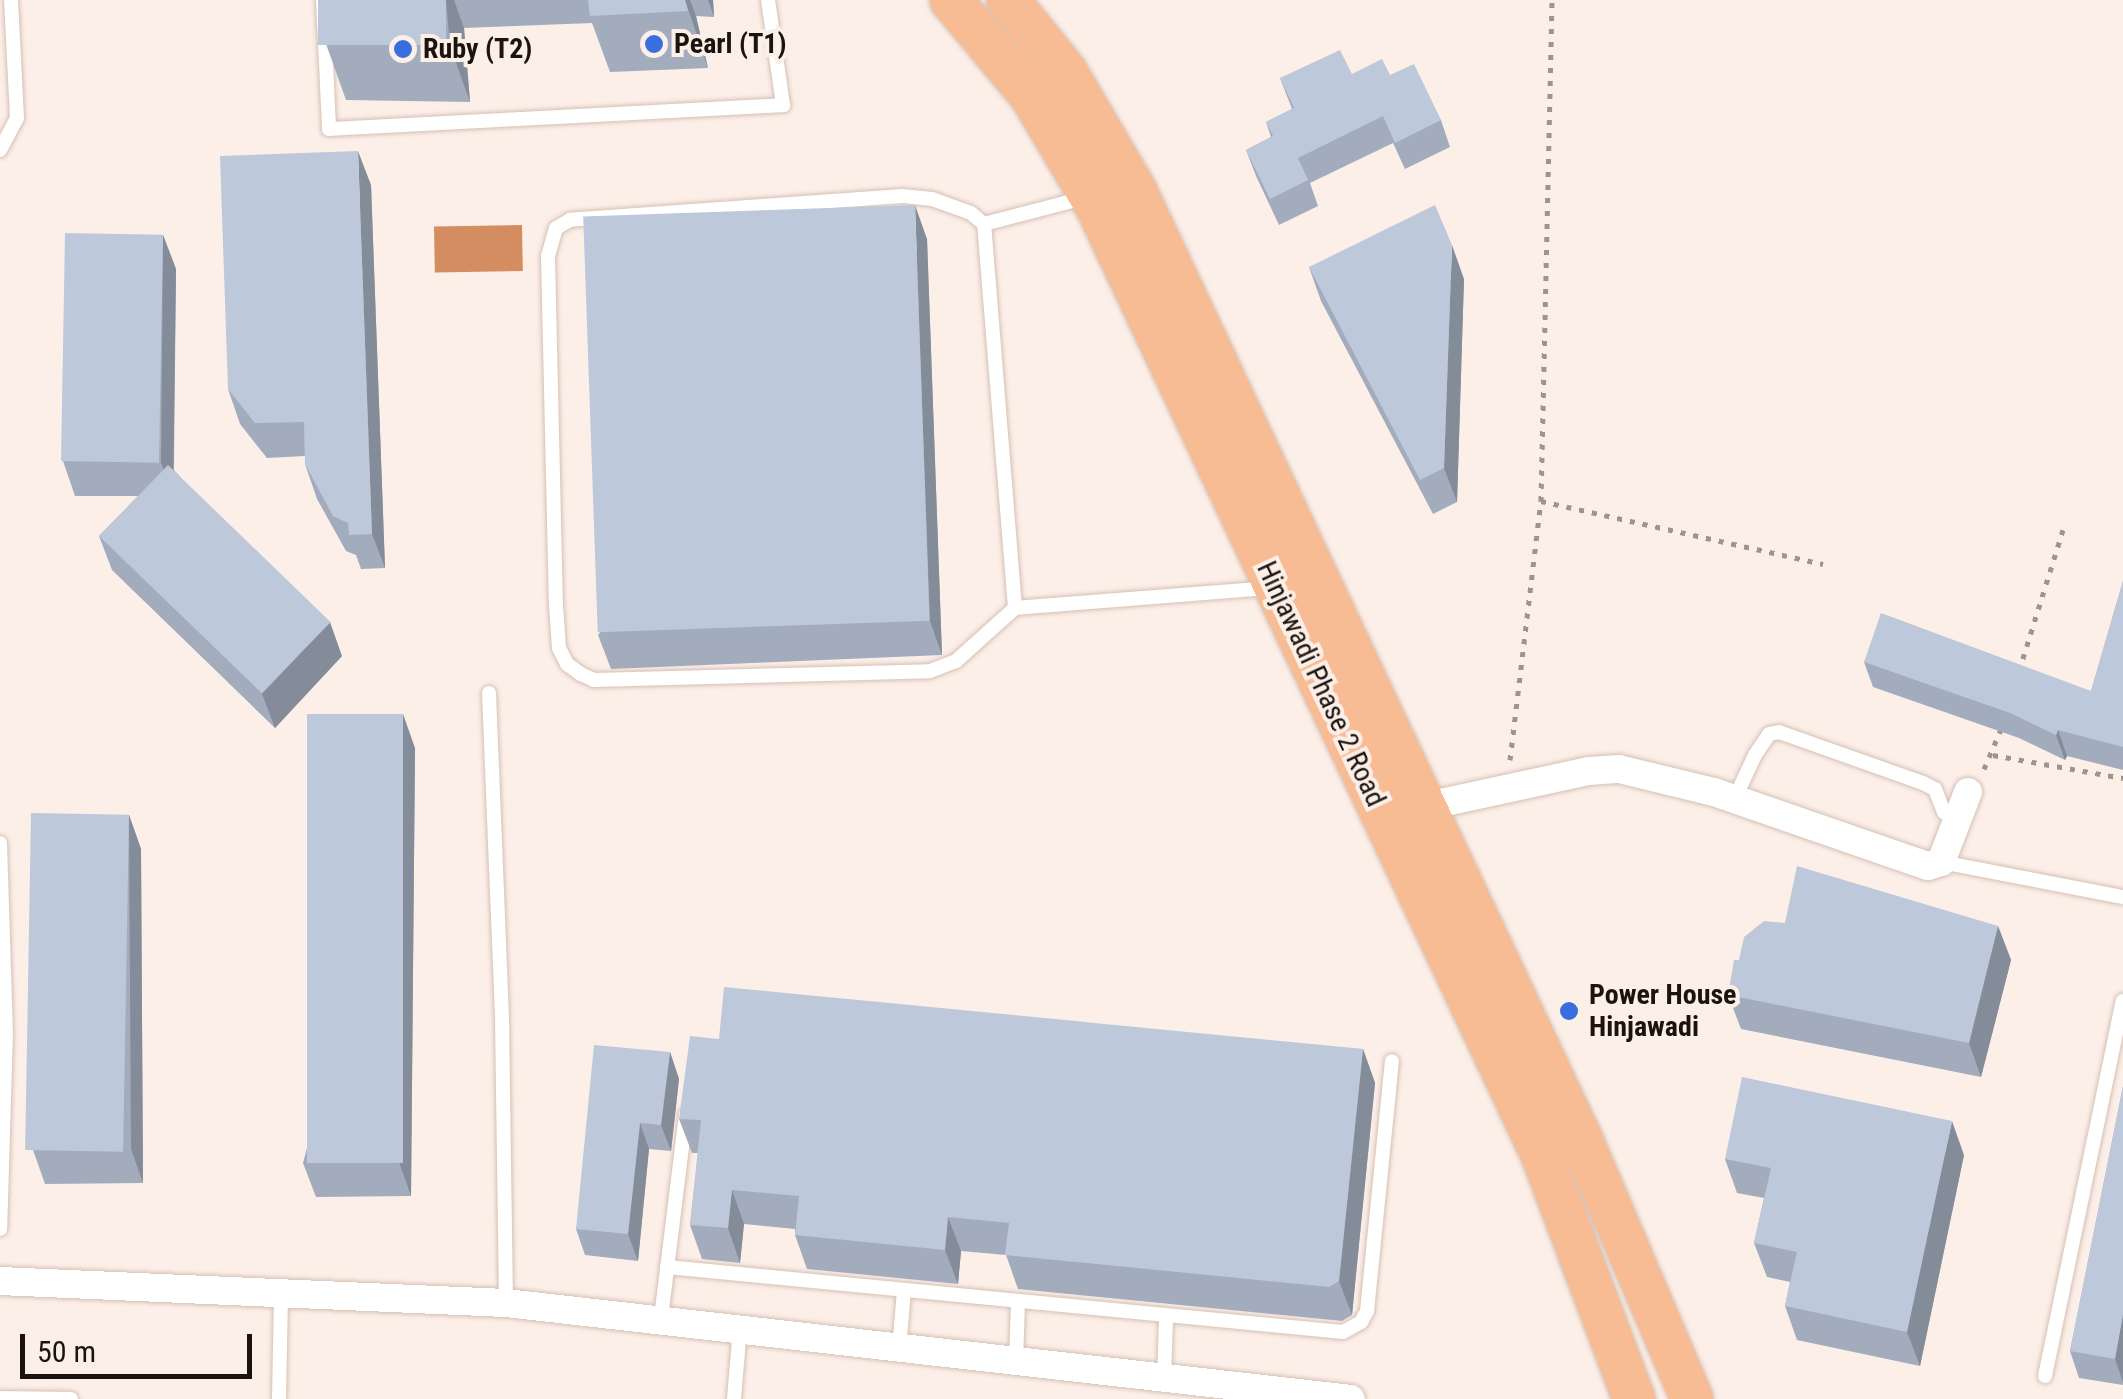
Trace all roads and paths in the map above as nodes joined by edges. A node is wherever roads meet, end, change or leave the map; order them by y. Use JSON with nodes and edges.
{"nodes":[{"id":1,"x":12,"y":0,"type":"edge"},
{"id":2,"x":323,"y":0,"type":"edge"},
{"id":3,"x":768,"y":0,"type":"edge"},
{"id":4,"x":950,"y":0,"type":"edge"},
{"id":5,"x":1008,"y":0,"type":"edge"},
{"id":6,"x":1552,"y":0,"type":"edge"},
{"id":7,"x":0,"y":150,"type":"edge"},
{"id":8,"x":1095,"y":176,"type":"junction"},
{"id":9,"x":984,"y":224,"type":"junction"},
{"id":10,"x":1541,"y":501,"type":"junction"},
{"id":11,"x":2063,"y":530,"type":"dead end"},
{"id":12,"x":1823,"y":564,"type":"dead end"},
{"id":13,"x":1276,"y":587,"type":"junction"},
{"id":14,"x":1015,"y":608,"type":"junction"},
{"id":15,"x":2016,"y":680,"type":"edge"},
{"id":16,"x":488,"y":693,"type":"dead end"},
{"id":17,"x":2005,"y":718,"type":"edge"},
{"id":18,"x":2123,"y":778,"type":"edge"},
{"id":19,"x":1506,"y":789,"type":"junction"},
{"id":20,"x":1734,"y":800,"type":"junction"},
{"id":21,"x":1963,"y":805,"type":"joint"},
{"id":22,"x":1427,"y":806,"type":"junction"},
{"id":23,"x":0,"y":843,"type":"edge"},
{"id":24,"x":1942,"y":862,"type":"junction"},
{"id":25,"x":2123,"y":897,"type":"edge"},
{"id":26,"x":2123,"y":1001,"type":"edge"},
{"id":27,"x":1392,"y":1061,"type":"dead end"},
{"id":28,"x":688,"y":1096,"type":"edge"},
{"id":29,"x":0,"y":1228,"type":"edge"},
{"id":30,"x":668,"y":1267,"type":"junction"},
{"id":31,"x":0,"y":1281,"type":"edge"},
{"id":32,"x":281,"y":1291,"type":"junction"},
{"id":33,"x":904,"y":1291,"type":"junction"},
{"id":34,"x":506,"y":1303,"type":"junction"},
{"id":35,"x":1018,"y":1303,"type":"junction"},
{"id":36,"x":661,"y":1318,"type":"junction"},
{"id":37,"x":1166,"y":1318,"type":"junction"},
{"id":38,"x":740,"y":1327,"type":"junction"},
{"id":39,"x":899,"y":1349,"type":"junction"},
{"id":40,"x":1016,"y":1362,"type":"junction"},
{"id":41,"x":2045,"y":1376,"type":"dead end"},
{"id":42,"x":1164,"y":1379,"type":"junction"},
{"id":43,"x":0,"y":1398,"type":"edge"},
{"id":44,"x":72,"y":1399,"type":"edge"},
{"id":45,"x":279,"y":1399,"type":"edge"},
{"id":46,"x":734,"y":1399,"type":"edge"},
{"id":47,"x":1351,"y":1399,"type":"edge"},
{"id":48,"x":1634,"y":1399,"type":"edge"},
{"id":49,"x":1692,"y":1399,"type":"edge"}],
"edges":[{"from":1,"to":7,"type":"lane"},
{"from":2,"to":3,"type":"lane"},
{"from":4,"to":8,"type":"main road","name":"Hinjawadi Phase 2 Road"},
{"from":5,"to":8,"type":"main road","name":"Hinjawadi Phase 2 Road"},
{"from":6,"to":10,"type":"path"},
{"from":8,"to":9,"type":"lane"},
{"from":8,"to":13,"type":"main road","name":"Hinjawadi Phase 2 Road"},
{"from":8,"to":22,"type":"main road","name":"Hinjawadi Phase 2 Road"},
{"from":9,"to":14,"type":"lane"},
{"from":9,"to":14,"type":"lane"},
{"from":10,"to":12,"type":"path"},
{"from":10,"to":19,"type":"path"},
{"from":11,"to":15,"type":"path"},
{"from":13,"to":14,"type":"lane"},
{"from":13,"to":48,"type":"main road","name":"Hinjawadi Phase 2 Road"},
{"from":16,"to":34,"type":"lane"},
{"from":17,"to":18,"type":"path"},
{"from":19,"to":20,"type":"street"},
{"from":19,"to":22,"type":"street"},
{"from":20,"to":21,"type":"lane"},
{"from":20,"to":24,"type":"street"},
{"from":21,"to":24,"type":"street"},
{"from":22,"to":49,"type":"main road","name":"Hinjawadi Phase 2 Road"},
{"from":23,"to":29,"type":"lane"},
{"from":24,"to":25,"type":"lane"},
{"from":26,"to":41,"type":"lane"},
{"from":27,"to":37,"type":"lane"},
{"from":28,"to":30,"type":"lane"},
{"from":30,"to":33,"type":"lane"},
{"from":30,"to":36,"type":"lane"},
{"from":31,"to":32,"type":"street"},
{"from":32,"to":34,"type":"street"},
{"from":32,"to":45,"type":"lane"},
{"from":33,"to":35,"type":"lane"},
{"from":33,"to":39,"type":"lane"},
{"from":34,"to":36,"type":"street"},
{"from":35,"to":37,"type":"lane"},
{"from":35,"to":40,"type":"lane"},
{"from":36,"to":38,"type":"street"},
{"from":37,"to":42,"type":"lane"},
{"from":38,"to":39,"type":"street"},
{"from":38,"to":46,"type":"lane"},
{"from":39,"to":40,"type":"street"},
{"from":40,"to":42,"type":"street"},
{"from":42,"to":47,"type":"street"},
{"from":43,"to":44,"type":"lane"}]}
